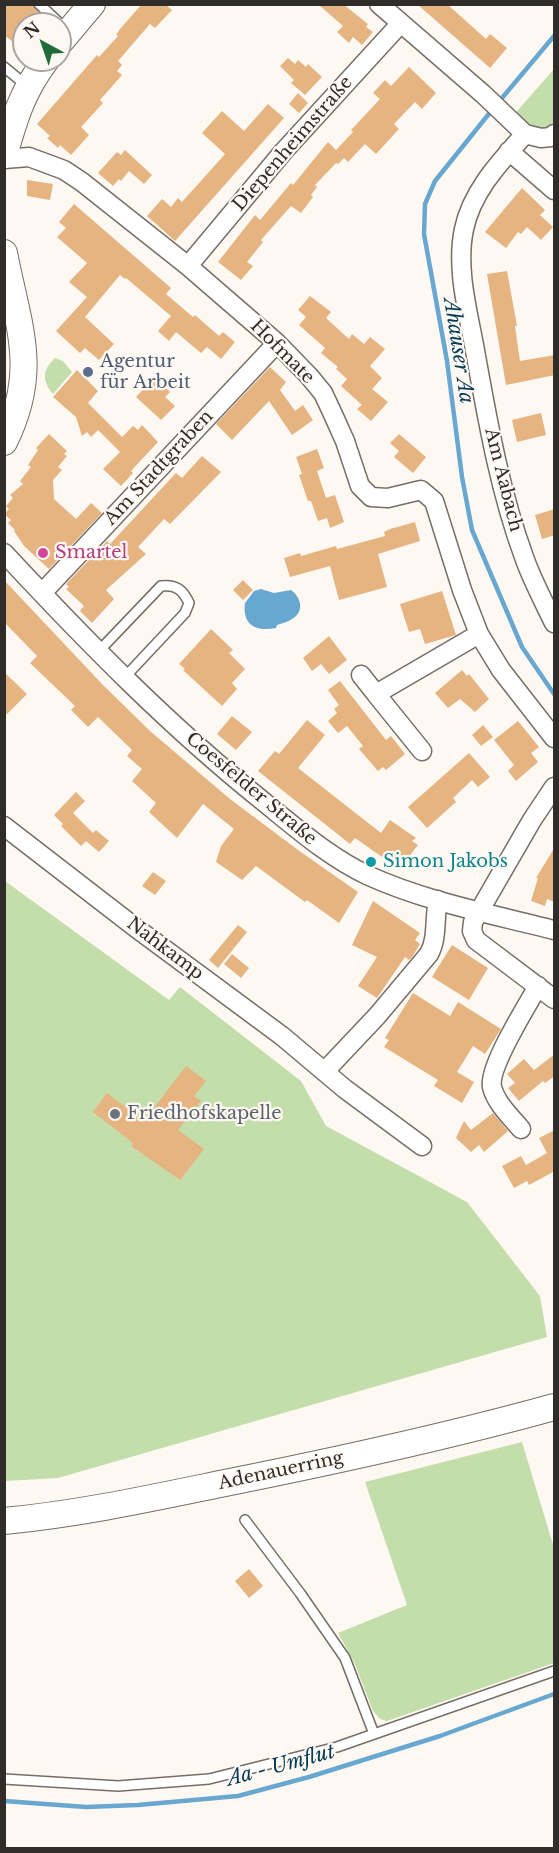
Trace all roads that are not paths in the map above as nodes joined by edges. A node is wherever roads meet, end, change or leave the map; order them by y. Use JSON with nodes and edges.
{"nodes":[{"id":1,"x":92,"y":4,"type":"edge"},
{"id":2,"x":379,"y":4,"type":"edge"},
{"id":3,"x":401,"y":24,"type":"junction"},
{"id":4,"x":72,"y":28,"type":"edge"},
{"id":5,"x":4,"y":67,"type":"edge"},
{"id":6,"x":38,"y":72,"type":"edge"},
{"id":7,"x":28,"y":87,"type":"junction"},
{"id":8,"x":525,"y":134,"type":"junction"},
{"id":9,"x":555,"y":134,"type":"edge"},
{"id":10,"x":509,"y":151,"type":"junction"},
{"id":11,"x":4,"y":157,"type":"edge"},
{"id":12,"x":555,"y":190,"type":"edge"},
{"id":13,"x":4,"y":254,"type":"edge"},
{"id":14,"x":188,"y":266,"type":"junction"},
{"id":15,"x":277,"y":343,"type":"junction"},
{"id":16,"x":4,"y":442,"type":"edge"},
{"id":17,"x":4,"y":553,"type":"edge"},
{"id":18,"x":42,"y":593,"type":"junction"},
{"id":19,"x":555,"y":623,"type":"edge"},
{"id":20,"x":479,"y":634,"type":"junction"},
{"id":21,"x":98,"y":652,"type":"junction"},
{"id":22,"x":361,"y":675,"type":"dead end"},
{"id":23,"x":124,"y":678,"type":"junction"},
{"id":24,"x":376,"y":694,"type":"junction"},
{"id":25,"x":555,"y":738,"type":"edge"},
{"id":26,"x":422,"y":751,"type":"dead end"},
{"id":27,"x":555,"y":787,"type":"edge"},
{"id":28,"x":4,"y":826,"type":"edge"},
{"id":29,"x":438,"y":900,"type":"junction"},
{"id":30,"x":480,"y":911,"type":"junction"},
{"id":31,"x":555,"y":930,"type":"edge"},
{"id":32,"x":538,"y":986,"type":"junction"},
{"id":33,"x":555,"y":999,"type":"edge"},
{"id":34,"x":325,"y":1071,"type":"junction"},
{"id":35,"x":521,"y":1129,"type":"dead end"},
{"id":36,"x":422,"y":1146,"type":"dead end"},
{"id":37,"x":555,"y":1407,"type":"edge"},
{"id":38,"x":245,"y":1520,"type":"dead end"},
{"id":39,"x":4,"y":1521,"type":"edge"},
{"id":40,"x":555,"y":1671,"type":"edge"},
{"id":41,"x":374,"y":1734,"type":"junction"},
{"id":42,"x":4,"y":1779,"type":"edge"}],
"edges":[{"from":1,"to":4,"type":"main road"},
{"from":2,"to":3,"type":"street"},
{"from":3,"to":8,"type":"street"},
{"from":3,"to":14,"type":"street","name":"Diepenheimstraße"},
{"from":5,"to":7,"type":"lane"},
{"from":6,"to":7,"type":"main road"},
{"from":7,"to":11,"type":"main road"},
{"from":8,"to":9,"type":"street"},
{"from":8,"to":10,"type":"street","name":"Am Aabach"},
{"from":10,"to":12,"type":"street"},
{"from":10,"to":19,"type":"street","name":"Am Aabach"},
{"from":11,"to":14,"type":"street","name":"Hofmate"},
{"from":13,"to":16,"type":"main road"},
{"from":14,"to":15,"type":"street","name":"Hofmate"},
{"from":15,"to":18,"type":"street","name":"Am Stadtgraben"},
{"from":15,"to":20,"type":"street","name":"Hofmate"},
{"from":17,"to":18,"type":"street","name":"Coesfelder Straße"},
{"from":18,"to":21,"type":"street","name":"Coesfelder Straße"},
{"from":20,"to":24,"type":"street"},
{"from":20,"to":25,"type":"street","name":"Hofmate"},
{"from":21,"to":23,"type":"street","name":"Coesfelder Straße"},
{"from":21,"to":23,"type":"lane"},
{"from":22,"to":24,"type":"street"},
{"from":23,"to":29,"type":"street","name":"Coesfelder Straße"},
{"from":24,"to":26,"type":"street"},
{"from":27,"to":30,"type":"street"},
{"from":28,"to":34,"type":"street","name":"Nahkamp"},
{"from":29,"to":30,"type":"street","name":"Coesfelder Straße"},
{"from":29,"to":34,"type":"street"},
{"from":30,"to":31,"type":"street","name":"Coesfelder Straße"},
{"from":30,"to":32,"type":"street"},
{"from":32,"to":33,"type":"street"},
{"from":32,"to":35,"type":"street"},
{"from":34,"to":36,"type":"street","name":"Nahkamp"},
{"from":37,"to":39,"type":"main road","name":"Adenauerring"},
{"from":38,"to":41,"type":"lane"},
{"from":40,"to":41,"type":"lane"},
{"from":41,"to":42,"type":"lane"}]}
